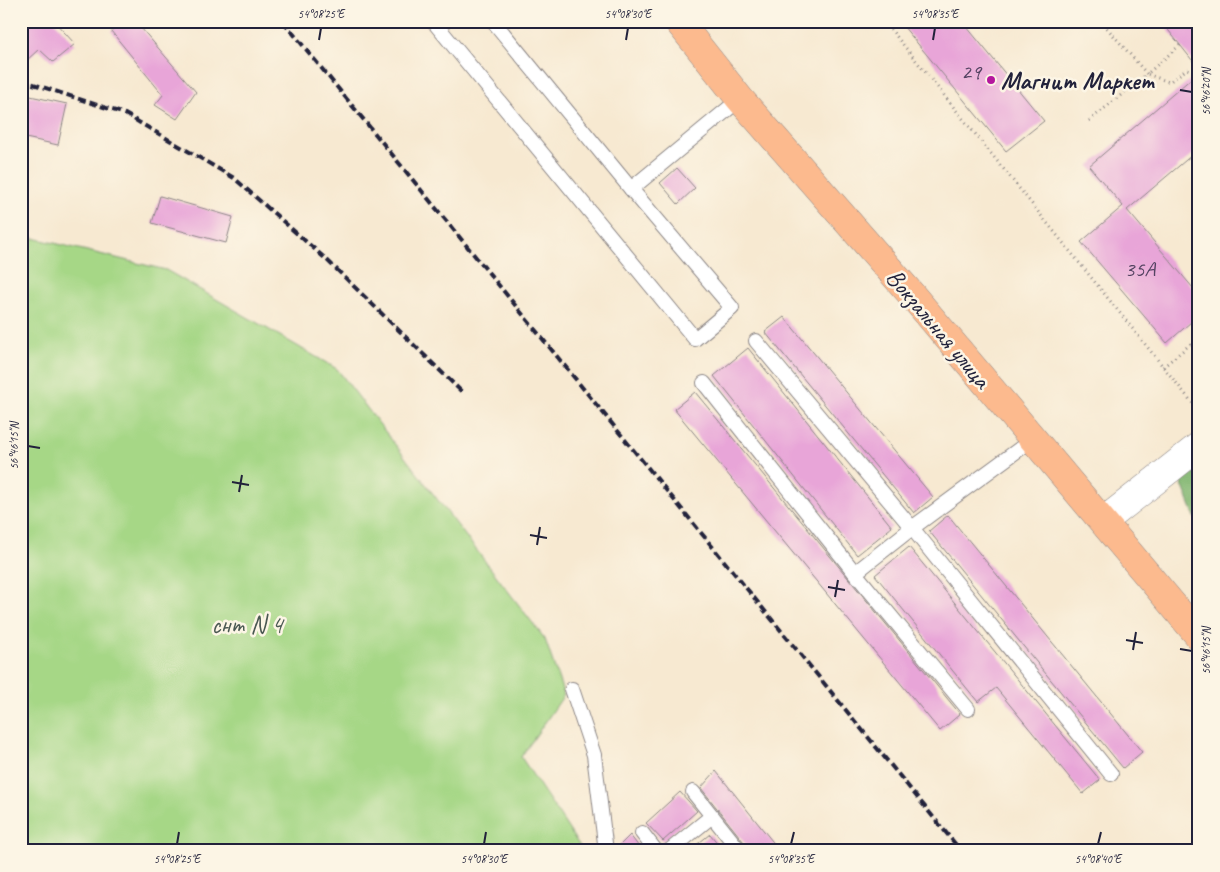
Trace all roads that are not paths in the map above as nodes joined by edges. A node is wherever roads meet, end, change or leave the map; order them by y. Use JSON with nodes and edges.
{"nodes":[{"id":1,"x":433,"y":21,"type":"edge"},
{"id":2,"x":493,"y":21,"type":"edge"},
{"id":3,"x":678,"y":21,"type":"edge"},
{"id":4,"x":740,"y":99,"type":"junction"},
{"id":5,"x":631,"y":189,"type":"junction"},
{"id":6,"x":756,"y":340,"type":"dead end"},
{"id":7,"x":704,"y":383,"type":"dead end"},
{"id":8,"x":1033,"y":439,"type":"junction"},
{"id":9,"x":1199,"y":446,"type":"edge"},
{"id":10,"x":1104,"y":521,"type":"junction"},
{"id":11,"x":912,"y":528,"type":"junction"},
{"id":12,"x":855,"y":574,"type":"junction"},
{"id":13,"x":1199,"y":636,"type":"edge"},
{"id":14,"x":572,"y":689,"type":"dead end"},
{"id":15,"x":968,"y":708,"type":"dead end"},
{"id":16,"x":1112,"y":774,"type":"dead end"},
{"id":17,"x":693,"y":792,"type":"dead end"},
{"id":18,"x":712,"y":816,"type":"junction"},
{"id":19,"x":642,"y":833,"type":"dead end"},
{"id":20,"x":606,"y":851,"type":"edge"},
{"id":21,"x":656,"y":851,"type":"edge"},
{"id":22,"x":669,"y":851,"type":"edge"},
{"id":23,"x":740,"y":851,"type":"edge"}],
"edges":[{"from":1,"to":5,"type":"lane"},
{"from":2,"to":5,"type":"lane"},
{"from":3,"to":4,"type":"main road","name":"Вокзальная улица"},
{"from":4,"to":5,"type":"lane"},
{"from":4,"to":8,"type":"main road","name":"Вокзальная улица"},
{"from":6,"to":11,"type":"lane"},
{"from":7,"to":12,"type":"lane"},
{"from":8,"to":10,"type":"main road","name":"Вокзальная улица"},
{"from":8,"to":11,"type":"lane"},
{"from":9,"to":10,"type":"street"},
{"from":10,"to":13,"type":"main road","name":"Вокзальная улица"},
{"from":11,"to":12,"type":"lane"},
{"from":11,"to":16,"type":"lane"},
{"from":12,"to":15,"type":"lane"},
{"from":14,"to":20,"type":"lane"},
{"from":17,"to":18,"type":"lane"},
{"from":18,"to":22,"type":"lane"},
{"from":18,"to":23,"type":"lane"},
{"from":19,"to":21,"type":"lane"}]}
